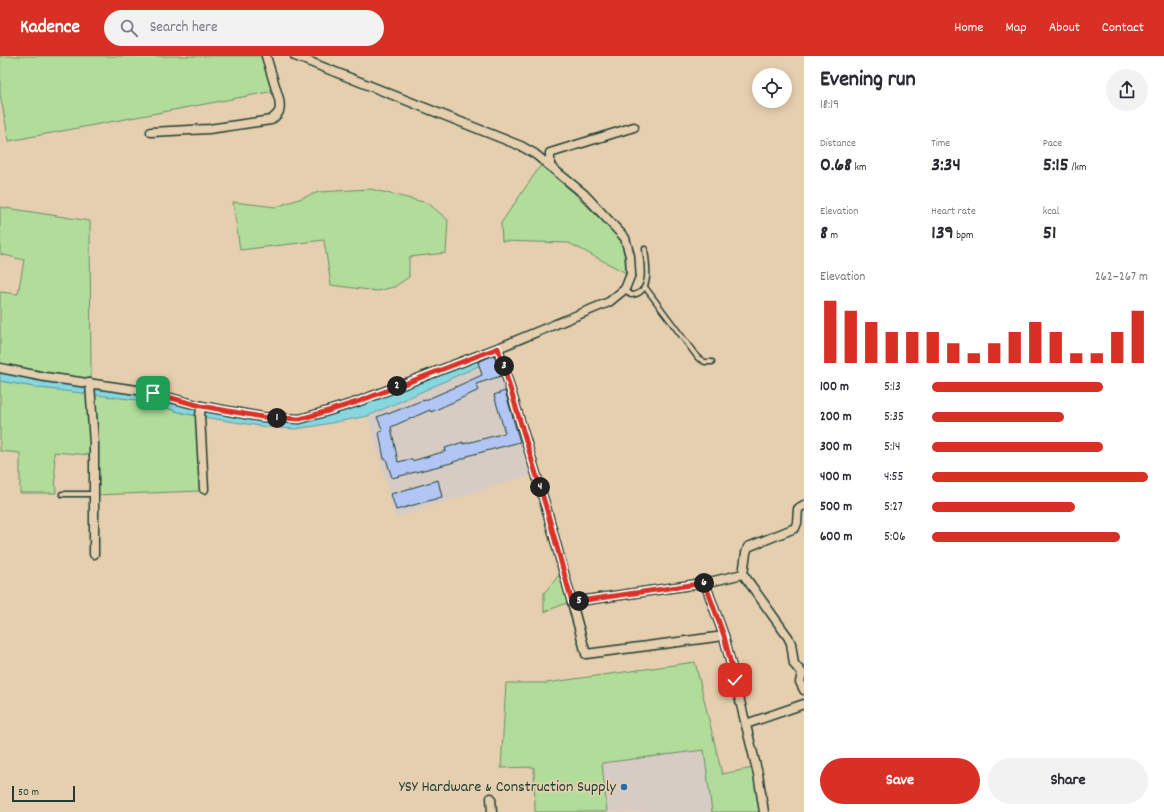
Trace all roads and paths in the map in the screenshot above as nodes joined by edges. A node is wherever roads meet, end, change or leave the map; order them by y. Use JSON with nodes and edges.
{"nodes":[{"id":1,"x":266,"y":56,"type":"edge"},
{"id":2,"x":295,"y":56,"type":"edge"},
{"id":3,"x":634,"y":127,"type":"dead end"},
{"id":4,"x":151,"y":132,"type":"dead end"},
{"id":5,"x":550,"y":166,"type":"junction"},
{"id":6,"x":645,"y":249,"type":"dead end"},
{"id":7,"x":645,"y":287,"type":"junction"},
{"id":8,"x":625,"y":289,"type":"junction"},
{"id":9,"x":498,"y":348,"type":"junction"},
{"id":10,"x":712,"y":362,"type":"dead end"},
{"id":11,"x":0,"y":368,"type":"edge"},
{"id":12,"x":90,"y":383,"type":"junction"},
{"id":13,"x":201,"y":406,"type":"junction"},
{"id":14,"x":204,"y":489,"type":"dead end"},
{"id":15,"x":62,"y":494,"type":"dead end"},
{"id":16,"x":94,"y":494,"type":"junction"},
{"id":17,"x":804,"y":505,"type":"edge"},
{"id":18,"x":94,"y":554,"type":"dead end"},
{"id":19,"x":743,"y":574,"type":"junction"},
{"id":20,"x":705,"y":583,"type":"junction"},
{"id":21,"x":572,"y":602,"type":"junction"},
{"id":22,"x":724,"y":636,"type":"junction"},
{"id":23,"x":804,"y":690,"type":"edge"},
{"id":24,"x":804,"y":704,"type":"edge"},
{"id":25,"x":746,"y":724,"type":"junction"},
{"id":26,"x":491,"y":798,"type":"dead end"},
{"id":27,"x":492,"y":812,"type":"edge"},
{"id":28,"x":764,"y":812,"type":"edge"}],
"edges":[{"from":1,"to":4,"type":"street"},
{"from":2,"to":5,"type":"street"},
{"from":3,"to":5,"type":"street"},
{"from":5,"to":8,"type":"street"},
{"from":6,"to":7,"type":"lane"},
{"from":7,"to":8,"type":"lane"},
{"from":7,"to":10,"type":"lane"},
{"from":8,"to":9,"type":"street"},
{"from":9,"to":13,"type":"street"},
{"from":9,"to":21,"type":"street"},
{"from":11,"to":12,"type":"street"},
{"from":12,"to":13,"type":"street"},
{"from":12,"to":16,"type":"street"},
{"from":13,"to":14,"type":"street"},
{"from":15,"to":16,"type":"lane"},
{"from":16,"to":18,"type":"street"},
{"from":17,"to":19,"type":"street"},
{"from":19,"to":20,"type":"street"},
{"from":19,"to":23,"type":"street"},
{"from":20,"to":21,"type":"street"},
{"from":20,"to":22,"type":"street"},
{"from":21,"to":22,"type":"street"},
{"from":22,"to":25,"type":"street"},
{"from":24,"to":25,"type":"street"},
{"from":25,"to":28,"type":"street"},
{"from":26,"to":27,"type":"street"}]}
